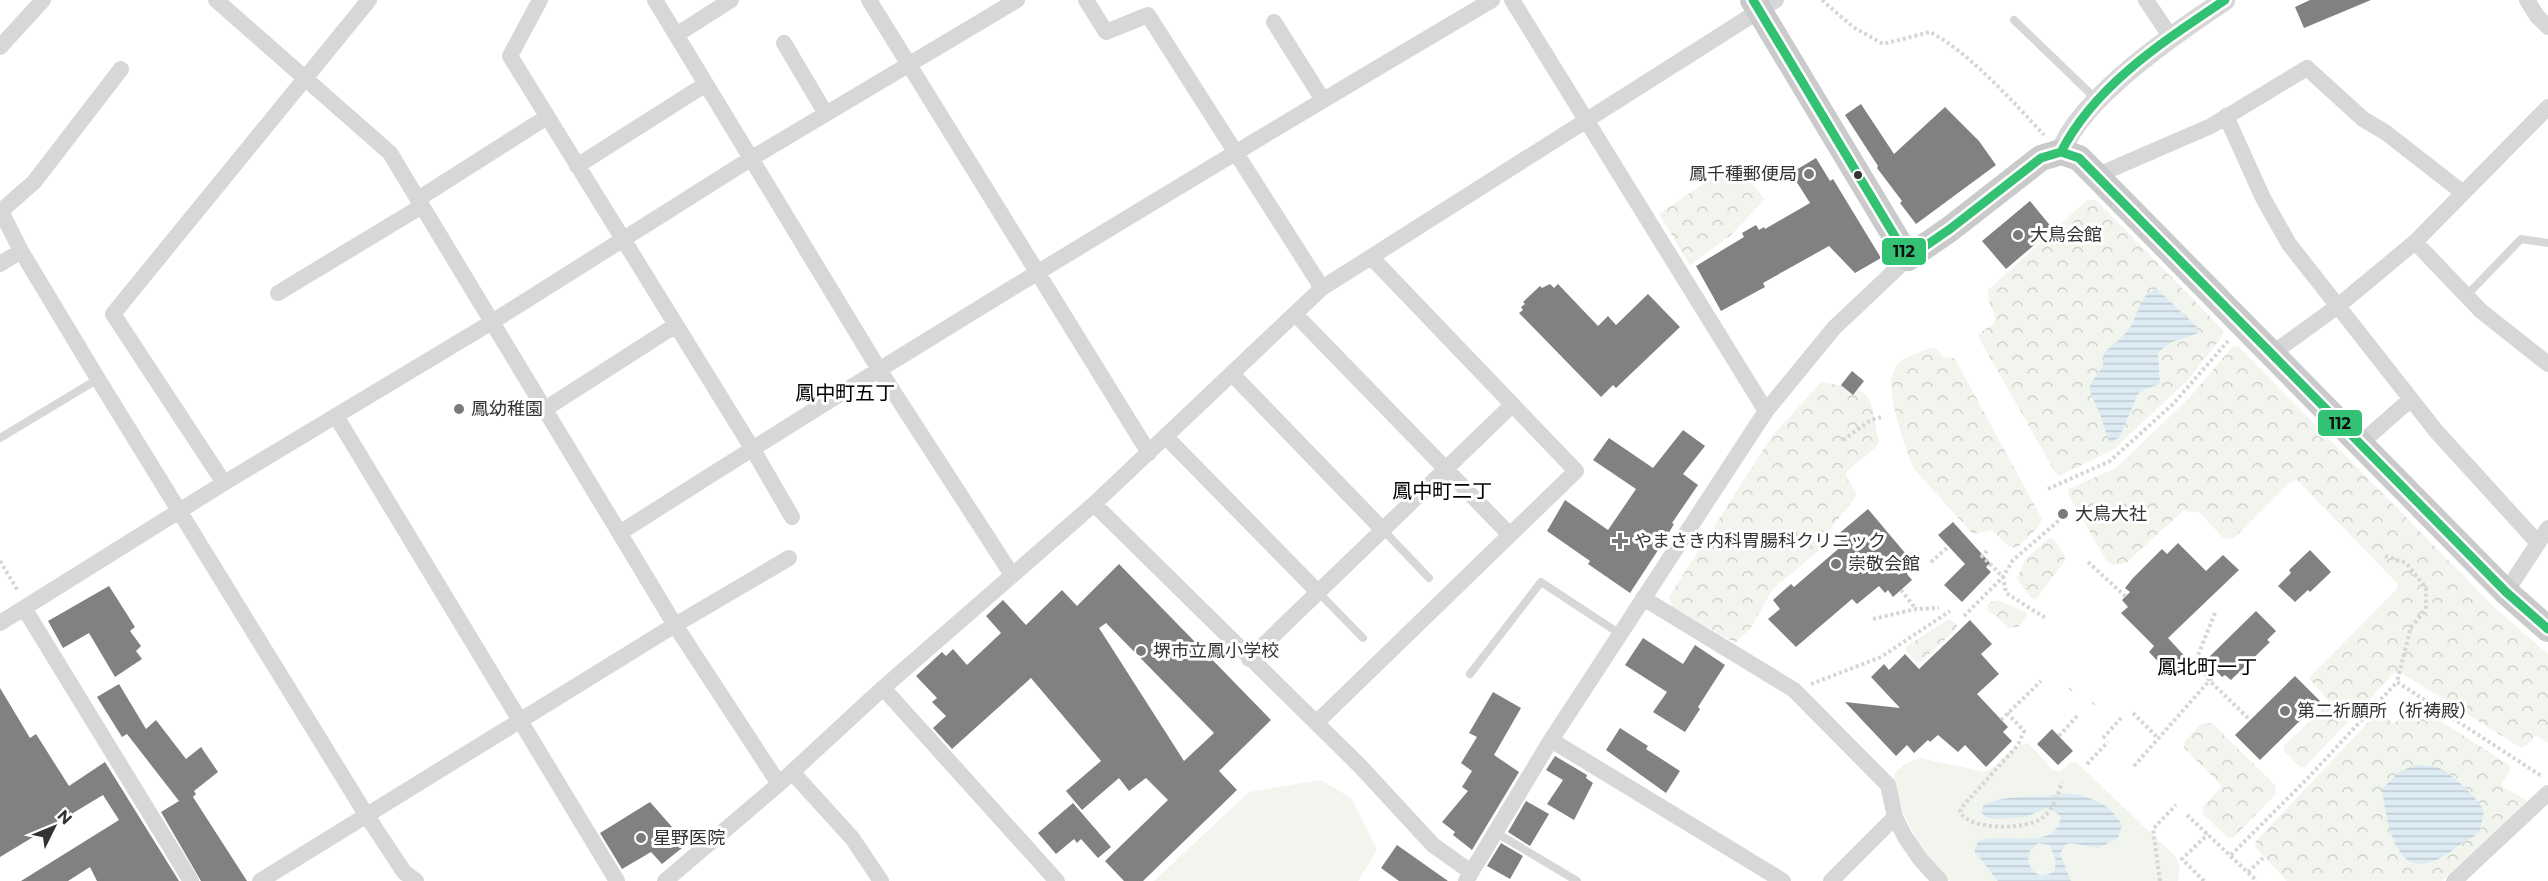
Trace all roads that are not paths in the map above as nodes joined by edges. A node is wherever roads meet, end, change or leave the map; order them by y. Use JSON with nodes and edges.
{"nodes":[{"id":1,"x":42,"y":0,"type":"edge"},
{"id":2,"x":216,"y":0,"type":"edge"},
{"id":3,"x":369,"y":0,"type":"edge"},
{"id":4,"x":540,"y":0,"type":"edge"},
{"id":5,"x":655,"y":0,"type":"edge"},
{"id":6,"x":731,"y":0,"type":"edge"},
{"id":7,"x":868,"y":0,"type":"edge"},
{"id":8,"x":1017,"y":0,"type":"edge"},
{"id":9,"x":1086,"y":0,"type":"edge"},
{"id":10,"x":1492,"y":0,"type":"edge"},
{"id":11,"x":1512,"y":0,"type":"edge"},
{"id":12,"x":2146,"y":0,"type":"edge"},
{"id":13,"x":2225,"y":0,"type":"edge"},
{"id":14,"x":2527,"y":0,"type":"edge"},
{"id":15,"x":1763,"y":3,"type":"edge"},
{"id":16,"x":2014,"y":20,"type":"dead end"},
{"id":17,"x":1274,"y":22,"type":"dead end"},
{"id":18,"x":2548,"y":27,"type":"edge"},
{"id":19,"x":676,"y":35,"type":"junction"},
{"id":20,"x":2170,"y":36,"type":"junction"},
{"id":21,"x":784,"y":44,"type":"dead end"},
{"id":22,"x":0,"y":47,"type":"edge"},
{"id":23,"x":908,"y":65,"type":"junction"},
{"id":24,"x":121,"y":69,"type":"dead end"},
{"id":25,"x":306,"y":78,"type":"junction"},
{"id":26,"x":706,"y":84,"type":"junction"},
{"id":27,"x":1323,"y":100,"type":"junction"},
{"id":28,"x":2098,"y":100,"type":"junction"},
{"id":29,"x":2548,"y":107,"type":"edge"},
{"id":30,"x":826,"y":114,"type":"junction"},
{"id":31,"x":2226,"y":116,"type":"junction"},
{"id":32,"x":547,"y":117,"type":"junction"},
{"id":33,"x":1586,"y":120,"type":"junction"},
{"id":34,"x":2061,"y":152,"type":"junction"},
{"id":35,"x":1234,"y":153,"type":"junction"},
{"id":36,"x":752,"y":159,"type":"junction"},
{"id":37,"x":577,"y":166,"type":"junction"},
{"id":38,"x":2098,"y":175,"type":"junction"},
{"id":39,"x":2462,"y":192,"type":"junction"},
{"id":40,"x":420,"y":203,"type":"junction"},
{"id":41,"x":623,"y":241,"type":"junction"},
{"id":42,"x":2415,"y":242,"type":"junction"},
{"id":43,"x":2548,"y":243,"type":"edge"},
{"id":44,"x":21,"y":252,"type":"junction"},
{"id":45,"x":1371,"y":257,"type":"junction"},
{"id":46,"x":1908,"y":258,"type":"junction"},
{"id":47,"x":0,"y":264,"type":"edge"},
{"id":48,"x":1038,"y":273,"type":"junction"},
{"id":49,"x":1322,"y":288,"type":"junction"},
{"id":50,"x":278,"y":293,"type":"dead end"},
{"id":51,"x":2466,"y":295,"type":"junction"},
{"id":52,"x":2338,"y":306,"type":"junction"},
{"id":53,"x":1295,"y":314,"type":"junction"},
{"id":54,"x":492,"y":322,"type":"junction"},
{"id":55,"x":676,"y":325,"type":"junction"},
{"id":56,"x":2273,"y":353,"type":"junction"},
{"id":57,"x":2548,"y":364,"type":"edge"},
{"id":58,"x":880,"y":371,"type":"junction"},
{"id":59,"x":1232,"y":374,"type":"junction"},
{"id":60,"x":98,"y":379,"type":"junction"},
{"id":61,"x":2411,"y":399,"type":"junction"},
{"id":62,"x":1512,"y":405,"type":"junction"},
{"id":63,"x":545,"y":409,"type":"junction"},
{"id":64,"x":1766,"y":411,"type":"junction"},
{"id":65,"x":336,"y":416,"type":"junction"},
{"id":66,"x":1166,"y":437,"type":"junction"},
{"id":67,"x":0,"y":438,"type":"edge"},
{"id":68,"x":2361,"y":443,"type":"junction"},
{"id":69,"x":752,"y":448,"type":"junction"},
{"id":70,"x":1149,"y":453,"type":"junction"},
{"id":71,"x":1447,"y":469,"type":"junction"},
{"id":72,"x":224,"y":483,"type":"junction"},
{"id":73,"x":1094,"y":504,"type":"junction"},
{"id":74,"x":180,"y":512,"type":"junction"},
{"id":75,"x":792,"y":517,"type":"dead end"},
{"id":76,"x":2548,"y":528,"type":"edge"},
{"id":77,"x":1383,"y":530,"type":"junction"},
{"id":78,"x":621,"y":532,"type":"junction"},
{"id":79,"x":1510,"y":535,"type":"junction"},
{"id":80,"x":2538,"y":543,"type":"junction"},
{"id":81,"x":789,"y":558,"type":"dead end"},
{"id":82,"x":1012,"y":575,"type":"junction"},
{"id":83,"x":1429,"y":578,"type":"dead end"},
{"id":84,"x":2506,"y":591,"type":"junction"},
{"id":85,"x":1318,"y":592,"type":"junction"},
{"id":86,"x":1643,"y":598,"type":"junction"},
{"id":87,"x":24,"y":608,"type":"junction"},
{"id":88,"x":0,"y":623,"type":"edge"},
{"id":89,"x":675,"y":626,"type":"junction"},
{"id":90,"x":2548,"y":629,"type":"edge"},
{"id":91,"x":1620,"y":634,"type":"junction"},
{"id":92,"x":1363,"y":638,"type":"dead end"},
{"id":93,"x":1250,"y":659,"type":"junction"},
{"id":94,"x":1470,"y":674,"type":"dead end"},
{"id":95,"x":884,"y":688,"type":"junction"},
{"id":96,"x":520,"y":720,"type":"junction"},
{"id":97,"x":1316,"y":723,"type":"junction"},
{"id":98,"x":1551,"y":740,"type":"junction"},
{"id":99,"x":792,"y":772,"type":"junction"},
{"id":100,"x":778,"y":784,"type":"junction"},
{"id":101,"x":2548,"y":794,"type":"edge"},
{"id":102,"x":367,"y":816,"type":"junction"},
{"id":103,"x":1895,"y":817,"type":"junction"},
{"id":104,"x":1495,"y":832,"type":"junction"},
{"id":105,"x":1468,"y":877,"type":"edge"},
{"id":106,"x":190,"y":881,"type":"edge"},
{"id":107,"x":260,"y":881,"type":"edge"},
{"id":108,"x":416,"y":881,"type":"edge"},
{"id":109,"x":618,"y":881,"type":"edge"},
{"id":110,"x":665,"y":881,"type":"edge"},
{"id":111,"x":881,"y":881,"type":"edge"},
{"id":112,"x":1057,"y":881,"type":"edge"},
{"id":113,"x":1577,"y":881,"type":"edge"},
{"id":114,"x":1783,"y":881,"type":"edge"},
{"id":115,"x":1831,"y":881,"type":"edge"},
{"id":116,"x":1940,"y":881,"type":"edge"},
{"id":117,"x":2454,"y":881,"type":"edge"}],
"edges":[{"from":1,"to":22,"type":"street"},
{"from":2,"to":25,"type":"street"},
{"from":3,"to":25,"type":"street"},
{"from":4,"to":32,"type":"street"},
{"from":5,"to":19,"type":"street"},
{"from":6,"to":19,"type":"street"},
{"from":7,"to":23,"type":"street"},
{"from":8,"to":23,"type":"street"},
{"from":9,"to":35,"type":"street"},
{"from":10,"to":27,"type":"street"},
{"from":11,"to":33,"type":"street"},
{"from":12,"to":20,"type":"street"},
{"from":13,"to":20,"type":"street"},
{"from":14,"to":18,"type":"street"},
{"from":15,"to":33,"type":"street"},
{"from":15,"to":46,"type":"main road"},
{"from":16,"to":28,"type":"lane"},
{"from":17,"to":27,"type":"street"},
{"from":19,"to":26,"type":"street"},
{"from":20,"to":28,"type":"street"},
{"from":21,"to":30,"type":"street"},
{"from":23,"to":30,"type":"street"},
{"from":23,"to":48,"type":"street"},
{"from":24,"to":44,"type":"street"},
{"from":25,"to":40,"type":"street"},
{"from":25,"to":72,"type":"street"},
{"from":26,"to":36,"type":"street"},
{"from":26,"to":37,"type":"street"},
{"from":27,"to":35,"type":"street"},
{"from":28,"to":34,"type":"street"},
{"from":29,"to":39,"type":"street"},
{"from":30,"to":36,"type":"street"},
{"from":31,"to":38,"type":"street"},
{"from":31,"to":39,"type":"street"},
{"from":31,"to":52,"type":"street"},
{"from":32,"to":37,"type":"street"},
{"from":32,"to":40,"type":"street"},
{"from":33,"to":45,"type":"street"},
{"from":33,"to":64,"type":"street"},
{"from":34,"to":38,"type":"main road"},
{"from":34,"to":46,"type":"main road"},
{"from":35,"to":48,"type":"street"},
{"from":35,"to":49,"type":"street"},
{"from":36,"to":41,"type":"street"},
{"from":36,"to":58,"type":"street"},
{"from":37,"to":41,"type":"street"},
{"from":38,"to":56,"type":"main road"},
{"from":39,"to":42,"type":"street"},
{"from":40,"to":50,"type":"street"},
{"from":40,"to":54,"type":"street"},
{"from":41,"to":54,"type":"street"},
{"from":41,"to":55,"type":"street"},
{"from":42,"to":51,"type":"street"},
{"from":42,"to":52,"type":"street"},
{"from":43,"to":51,"type":"lane"},
{"from":44,"to":47,"type":"street"},
{"from":44,"to":60,"type":"street"},
{"from":45,"to":49,"type":"street"},
{"from":45,"to":62,"type":"street"},
{"from":46,"to":64,"type":"street"},
{"from":48,"to":58,"type":"street"},
{"from":48,"to":70,"type":"street"},
{"from":49,"to":53,"type":"street"},
{"from":51,"to":57,"type":"street"},
{"from":52,"to":56,"type":"street"},
{"from":52,"to":61,"type":"street"},
{"from":53,"to":59,"type":"street"},
{"from":53,"to":71,"type":"street"},
{"from":54,"to":63,"type":"street"},
{"from":54,"to":65,"type":"street"},
{"from":55,"to":63,"type":"street"},
{"from":55,"to":69,"type":"street"},
{"from":56,"to":68,"type":"main road"},
{"from":58,"to":69,"type":"street"},
{"from":58,"to":82,"type":"street"},
{"from":59,"to":66,"type":"street"},
{"from":59,"to":77,"type":"street"},
{"from":60,"to":67,"type":"lane"},
{"from":60,"to":74,"type":"street"},
{"from":61,"to":68,"type":"street"},
{"from":61,"to":80,"type":"street"},
{"from":62,"to":71,"type":"street"},
{"from":62,"to":79,"type":"street"},
{"from":63,"to":78,"type":"street"},
{"from":64,"to":86,"type":"street"},
{"from":65,"to":72,"type":"street"},
{"from":65,"to":96,"type":"street"},
{"from":66,"to":70,"type":"street"},
{"from":66,"to":85,"type":"street"},
{"from":68,"to":84,"type":"main road"},
{"from":69,"to":75,"type":"street"},
{"from":69,"to":78,"type":"street"},
{"from":70,"to":73,"type":"street"},
{"from":71,"to":77,"type":"street"},
{"from":71,"to":79,"type":"street"},
{"from":72,"to":74,"type":"street"},
{"from":73,"to":82,"type":"street"},
{"from":73,"to":93,"type":"street"},
{"from":74,"to":87,"type":"street"},
{"from":74,"to":102,"type":"street"},
{"from":76,"to":80,"type":"street"},
{"from":77,"to":83,"type":"lane"},
{"from":77,"to":85,"type":"street"},
{"from":78,"to":89,"type":"street"},
{"from":79,"to":97,"type":"street"},
{"from":80,"to":84,"type":"street"},
{"from":81,"to":89,"type":"street"},
{"from":82,"to":95,"type":"street"},
{"from":84,"to":90,"type":"main road"},
{"from":85,"to":92,"type":"lane"},
{"from":85,"to":93,"type":"street"},
{"from":86,"to":91,"type":"street"},
{"from":86,"to":103,"type":"street"},
{"from":87,"to":88,"type":"street"},
{"from":87,"to":106,"type":"street"},
{"from":89,"to":96,"type":"street"},
{"from":89,"to":100,"type":"street"},
{"from":91,"to":94,"type":"lane"},
{"from":91,"to":98,"type":"street"},
{"from":93,"to":97,"type":"street"},
{"from":95,"to":99,"type":"street"},
{"from":95,"to":112,"type":"street"},
{"from":96,"to":102,"type":"street"},
{"from":96,"to":109,"type":"street"},
{"from":97,"to":105,"type":"street"},
{"from":98,"to":104,"type":"street"},
{"from":98,"to":114,"type":"street"},
{"from":99,"to":100,"type":"street"},
{"from":99,"to":111,"type":"street"},
{"from":100,"to":110,"type":"street"},
{"from":101,"to":117,"type":"street"},
{"from":102,"to":107,"type":"street"},
{"from":102,"to":108,"type":"street"},
{"from":103,"to":115,"type":"street"},
{"from":103,"to":116,"type":"street"},
{"from":104,"to":105,"type":"street"},
{"from":104,"to":113,"type":"lane"}]}
